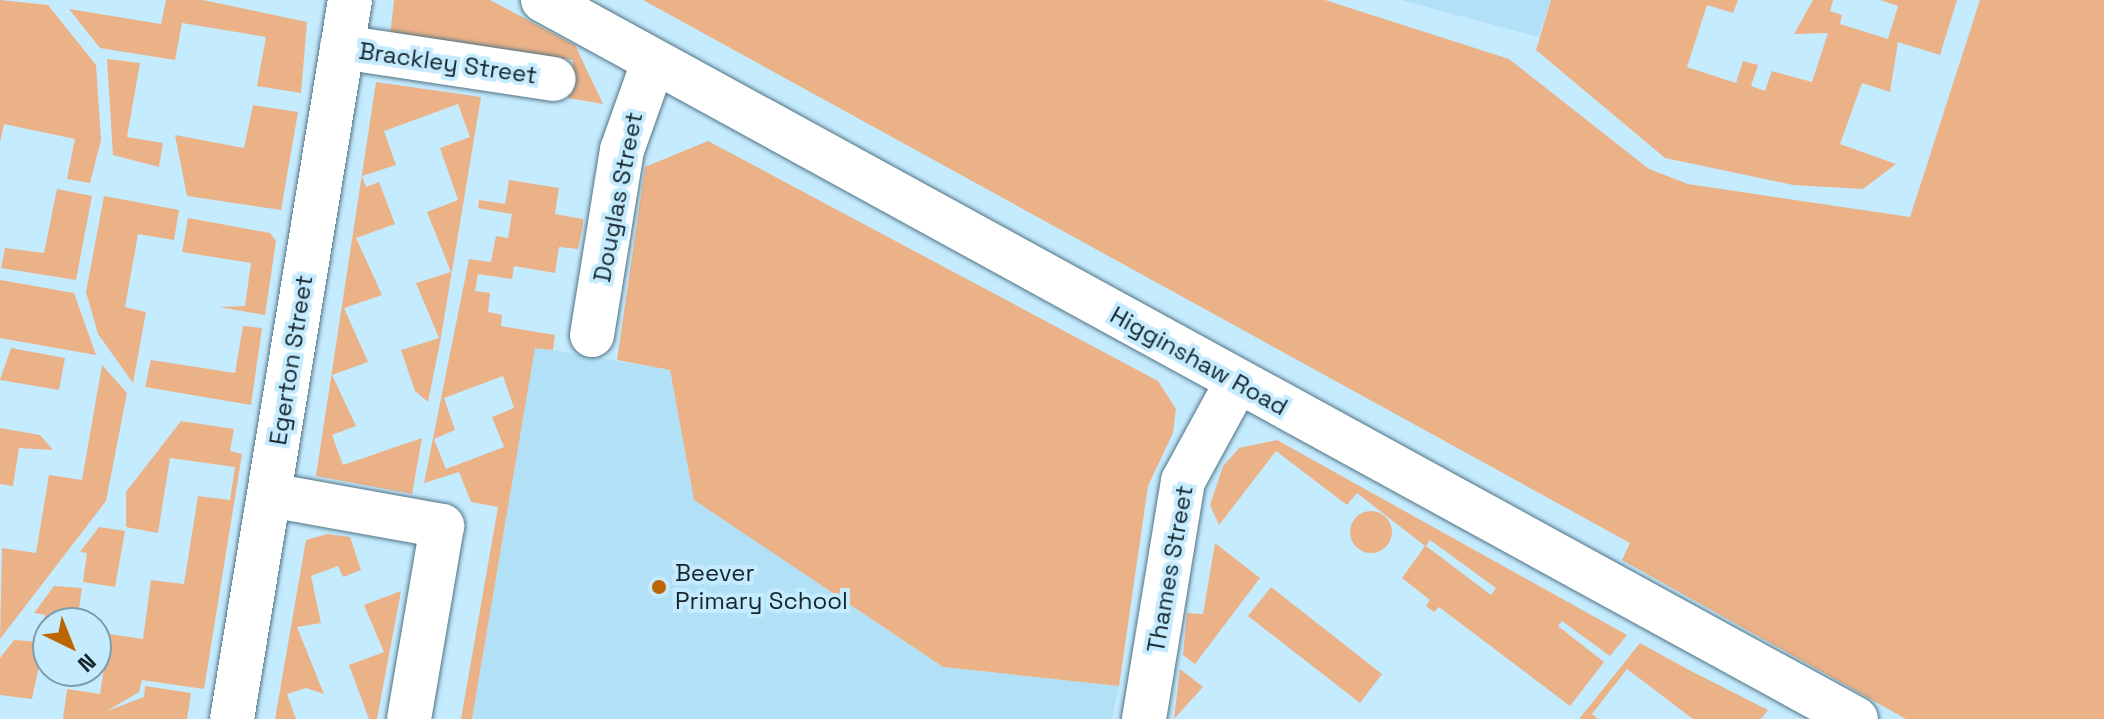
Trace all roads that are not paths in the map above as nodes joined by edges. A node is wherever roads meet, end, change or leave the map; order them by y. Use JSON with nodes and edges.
{"nodes":[{"id":1,"x":350,"y":0,"type":"edge"},
{"id":2,"x":543,"y":0,"type":"edge"},
{"id":3,"x":342,"y":47,"type":"junction"},
{"id":4,"x":653,"y":63,"type":"junction"},
{"id":5,"x":554,"y":79,"type":"dead end"},
{"id":6,"x":592,"y":335,"type":"dead end"},
{"id":7,"x":1237,"y":382,"type":"junction"},
{"id":8,"x":270,"y":495,"type":"junction"},
{"id":9,"x":232,"y":719,"type":"edge"},
{"id":10,"x":409,"y":719,"type":"edge"},
{"id":11,"x":1144,"y":719,"type":"edge"},
{"id":12,"x":1856,"y":719,"type":"edge"}],
"edges":[{"from":1,"to":3,"type":"street","name":"Egerton Street"},
{"from":2,"to":4,"type":"street","name":"Higginshaw Road"},
{"from":3,"to":5,"type":"street","name":"Brackley Street"},
{"from":3,"to":8,"type":"street","name":"Egerton Street"},
{"from":4,"to":6,"type":"street","name":"Douglas Street"},
{"from":4,"to":7,"type":"street","name":"Higginshaw Road"},
{"from":7,"to":11,"type":"street","name":"Thames Street"},
{"from":7,"to":12,"type":"street","name":"Higginshaw Road"},
{"from":8,"to":9,"type":"street","name":"Egerton Street"},
{"from":8,"to":10,"type":"street"}]}
